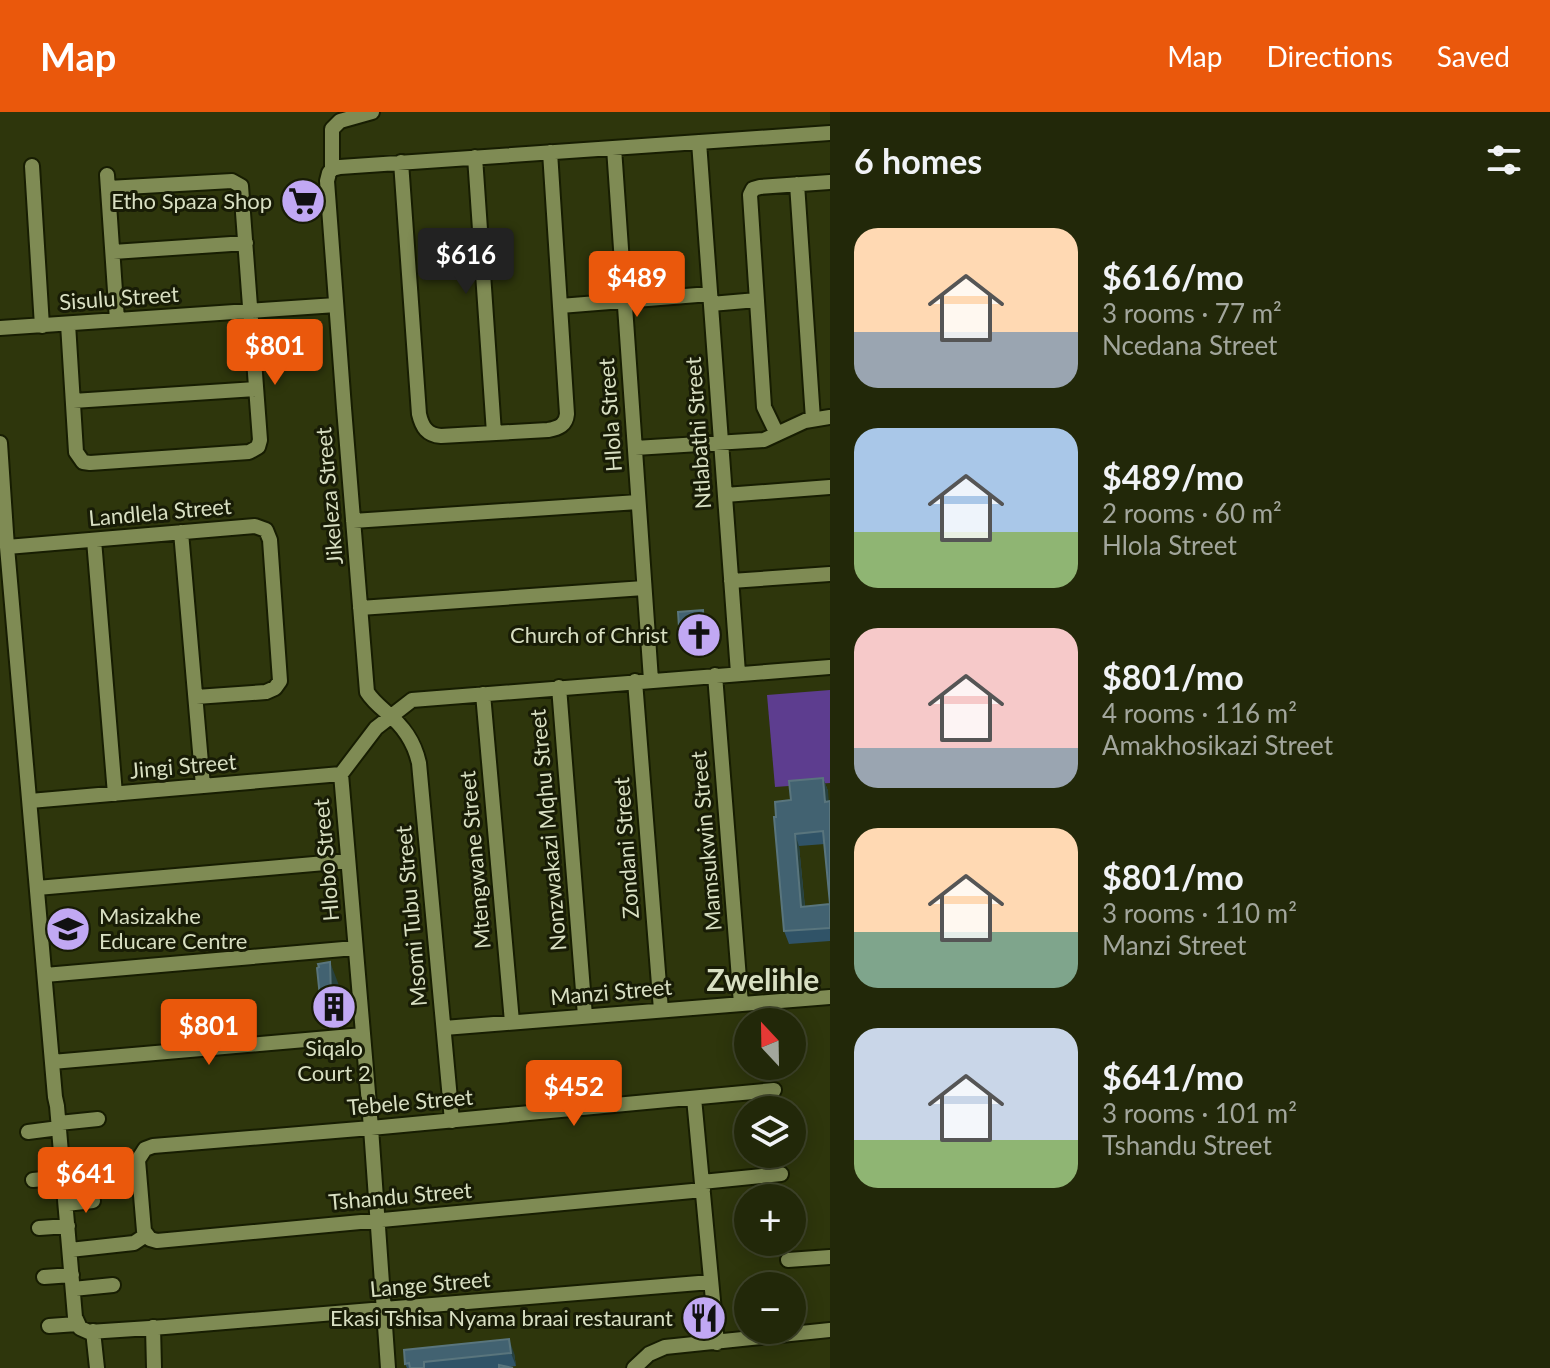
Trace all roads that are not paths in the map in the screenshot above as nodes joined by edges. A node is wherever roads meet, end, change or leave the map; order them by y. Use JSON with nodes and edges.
{"nodes":[{"id":1,"x":372,"y":112,"type":"edge"},
{"id":2,"x":830,"y":133,"type":"edge"},
{"id":3,"x":699,"y":142,"type":"junction"},
{"id":4,"x":614,"y":148,"type":"junction"},
{"id":5,"x":550,"y":152,"type":"junction"},
{"id":6,"x":475,"y":157,"type":"junction"},
{"id":7,"x":401,"y":162,"type":"junction"},
{"id":8,"x":32,"y":166,"type":"dead end"},
{"id":9,"x":332,"y":169,"type":"junction"},
{"id":10,"x":830,"y":182,"type":"edge"},
{"id":11,"x":797,"y":184,"type":"junction"},
{"id":12,"x":246,"y":243,"type":"junction"},
{"id":13,"x":113,"y":252,"type":"junction"},
{"id":14,"x":710,"y":299,"type":"junction"},
{"id":15,"x":757,"y":300,"type":"junction"},
{"id":16,"x":624,"y":301,"type":"junction"},
{"id":17,"x":336,"y":305,"type":"junction"},
{"id":18,"x":560,"y":306,"type":"junction"},
{"id":19,"x":251,"y":311,"type":"junction"},
{"id":20,"x":117,"y":320,"type":"junction"},
{"id":21,"x":68,"y":324,"type":"junction"},
{"id":22,"x":42,"y":326,"type":"junction"},
{"id":23,"x":0,"y":328,"type":"edge"},
{"id":24,"x":256,"y":389,"type":"junction"},
{"id":25,"x":73,"y":401,"type":"junction"},
{"id":26,"x":830,"y":417,"type":"edge"},
{"id":27,"x":813,"y":419,"type":"junction"},
{"id":28,"x":494,"y":433,"type":"junction"},
{"id":29,"x":777,"y":434,"type":"junction"},
{"id":30,"x":0,"y":443,"type":"edge"},
{"id":31,"x":721,"y":444,"type":"junction"},
{"id":32,"x":635,"y":448,"type":"junction"},
{"id":33,"x":830,"y":487,"type":"edge"},
{"id":34,"x":725,"y":495,"type":"junction"},
{"id":35,"x":638,"y":502,"type":"junction"},
{"id":36,"x":353,"y":521,"type":"junction"},
{"id":37,"x":181,"y":532,"type":"junction"},
{"id":38,"x":94,"y":540,"type":"junction"},
{"id":39,"x":7,"y":547,"type":"junction"},
{"id":40,"x":830,"y":574,"type":"edge"},
{"id":41,"x":731,"y":581,"type":"junction"},
{"id":42,"x":644,"y":588,"type":"junction"},
{"id":43,"x":360,"y":608,"type":"junction"},
{"id":44,"x":830,"y":667,"type":"edge"},
{"id":45,"x":738,"y":673,"type":"junction"},
{"id":46,"x":715,"y":675,"type":"junction"},
{"id":47,"x":643,"y":681,"type":"junction"},
{"id":48,"x":559,"y":687,"type":"junction"},
{"id":49,"x":483,"y":694,"type":"junction"},
{"id":50,"x":196,"y":697,"type":"junction"},
{"id":51,"x":391,"y":716,"type":"junction"},
{"id":52,"x":341,"y":774,"type":"junction"},
{"id":53,"x":203,"y":786,"type":"junction"},
{"id":54,"x":115,"y":794,"type":"junction"},
{"id":55,"x":30,"y":801,"type":"junction"},
{"id":56,"x":348,"y":861,"type":"junction"},
{"id":57,"x":37,"y":888,"type":"junction"},
{"id":58,"x":355,"y":948,"type":"junction"},
{"id":59,"x":45,"y":975,"type":"junction"},
{"id":60,"x":830,"y":997,"type":"edge"},
{"id":61,"x":741,"y":1004,"type":"junction"},
{"id":62,"x":661,"y":1010,"type":"junction"},
{"id":63,"x":585,"y":1016,"type":"junction"},
{"id":64,"x":512,"y":1022,"type":"junction"},
{"id":65,"x":444,"y":1028,"type":"junction"},
{"id":66,"x":363,"y":1035,"type":"junction"},
{"id":67,"x":52,"y":1062,"type":"junction"},
{"id":68,"x":774,"y":1090,"type":"dead end"},
{"id":69,"x":694,"y":1098,"type":"junction"},
{"id":70,"x":98,"y":1119,"type":"dead end"},
{"id":71,"x":452,"y":1121,"type":"junction"},
{"id":72,"x":59,"y":1126,"type":"junction"},
{"id":73,"x":371,"y":1128,"type":"junction"},
{"id":74,"x":28,"y":1132,"type":"dead end"},
{"id":75,"x":89,"y":1160,"type":"dead end"},
{"id":76,"x":63,"y":1170,"type":"junction"},
{"id":77,"x":781,"y":1174,"type":"dead end"},
{"id":78,"x":33,"y":1180,"type":"dead end"},
{"id":79,"x":702,"y":1186,"type":"junction"},
{"id":80,"x":93,"y":1201,"type":"dead end"},
{"id":81,"x":66,"y":1204,"type":"junction"},
{"id":82,"x":378,"y":1220,"type":"junction"},
{"id":83,"x":68,"y":1226,"type":"junction"},
{"id":84,"x":39,"y":1228,"type":"dead end"},
{"id":85,"x":146,"y":1235,"type":"junction"},
{"id":86,"x":70,"y":1250,"type":"junction"},
{"id":87,"x":830,"y":1257,"type":"edge"},
{"id":88,"x":788,"y":1260,"type":"dead end"},
{"id":89,"x":44,"y":1277,"type":"dead end"},
{"id":90,"x":72,"y":1282,"type":"junction"},
{"id":91,"x":711,"y":1282,"type":"junction"},
{"id":92,"x":113,"y":1285,"type":"dead end"},
{"id":93,"x":384,"y":1310,"type":"junction"},
{"id":94,"x":77,"y":1324,"type":"junction"},
{"id":95,"x":49,"y":1326,"type":"dead end"},
{"id":96,"x":153,"y":1327,"type":"junction"},
{"id":97,"x":830,"y":1330,"type":"edge"},
{"id":98,"x":93,"y":1331,"type":"junction"},
{"id":99,"x":717,"y":1343,"type":"junction"},
{"id":100,"x":97,"y":1368,"type":"edge"},
{"id":101,"x":154,"y":1368,"type":"edge"},
{"id":102,"x":388,"y":1368,"type":"edge"},
{"id":103,"x":634,"y":1368,"type":"edge"}],
"edges":[{"from":1,"to":9,"type":"street","name":"Jikeleza Street"},
{"from":2,"to":3,"type":"street"},
{"from":3,"to":4,"type":"street"},
{"from":3,"to":14,"type":"street","name":"Ntlabathi Street"},
{"from":4,"to":5,"type":"street"},
{"from":4,"to":16,"type":"street","name":"Hlola Street"},
{"from":5,"to":6,"type":"street"},
{"from":5,"to":18,"type":"street"},
{"from":6,"to":7,"type":"street"},
{"from":6,"to":28,"type":"street"},
{"from":7,"to":9,"type":"street"},
{"from":7,"to":28,"type":"street"},
{"from":8,"to":22,"type":"street"},
{"from":9,"to":17,"type":"street","name":"Jikeleza Street"},
{"from":10,"to":11,"type":"street"},
{"from":11,"to":15,"type":"street"},
{"from":11,"to":27,"type":"street"},
{"from":12,"to":13,"type":"street"},
{"from":12,"to":13,"type":"street"},
{"from":12,"to":19,"type":"street"},
{"from":13,"to":20,"type":"street"},
{"from":14,"to":15,"type":"street"},
{"from":14,"to":16,"type":"street"},
{"from":14,"to":31,"type":"street","name":"Ntlabathi Street"},
{"from":15,"to":29,"type":"street"},
{"from":16,"to":18,"type":"street"},
{"from":16,"to":32,"type":"street","name":"Hlola Street"},
{"from":17,"to":19,"type":"street","name":"Sisulu Street"},
{"from":17,"to":36,"type":"street","name":"Jikeleza Street"},
{"from":18,"to":28,"type":"street"},
{"from":19,"to":20,"type":"street","name":"Sisulu Street"},
{"from":19,"to":24,"type":"street"},
{"from":20,"to":21,"type":"street","name":"Sisulu Street"},
{"from":21,"to":22,"type":"street","name":"Sisulu Street"},
{"from":21,"to":25,"type":"street"},
{"from":22,"to":23,"type":"street","name":"Sisulu Street"},
{"from":24,"to":25,"type":"street"},
{"from":24,"to":25,"type":"street"},
{"from":26,"to":27,"type":"street"},
{"from":27,"to":29,"type":"street"},
{"from":29,"to":31,"type":"street"},
{"from":30,"to":39,"type":"street"},
{"from":31,"to":32,"type":"street"},
{"from":31,"to":34,"type":"street","name":"Ntlabathi Street"},
{"from":32,"to":35,"type":"street","name":"Hlola Street"},
{"from":33,"to":34,"type":"street"},
{"from":34,"to":41,"type":"street","name":"Ntlabathi Street"},
{"from":35,"to":36,"type":"street"},
{"from":35,"to":42,"type":"street","name":"Hlola Street"},
{"from":36,"to":43,"type":"street","name":"Jikeleza Street"},
{"from":37,"to":38,"type":"street","name":"Landlela Street"},
{"from":37,"to":50,"type":"street"},
{"from":37,"to":50,"type":"street","name":"Landlela Street"},
{"from":38,"to":39,"type":"street","name":"Landlela Street"},
{"from":38,"to":54,"type":"street"},
{"from":39,"to":55,"type":"street"},
{"from":40,"to":41,"type":"street"},
{"from":41,"to":45,"type":"street","name":"Ntlabathi Street"},
{"from":42,"to":43,"type":"street"},
{"from":42,"to":47,"type":"street","name":"Hlola Street"},
{"from":43,"to":51,"type":"street","name":"Jikeleza Street"},
{"from":44,"to":45,"type":"street","name":"Hlobo Street"},
{"from":45,"to":46,"type":"street","name":"Hlobo Street"},
{"from":46,"to":47,"type":"street","name":"Hlobo Street"},
{"from":46,"to":61,"type":"street","name":"Mamsukwin Street"},
{"from":47,"to":48,"type":"street","name":"Hlobo Street"},
{"from":47,"to":62,"type":"street","name":"Zondani Street"},
{"from":48,"to":49,"type":"street","name":"Hlobo Street"},
{"from":48,"to":63,"type":"street","name":"Nonzwakazi Mqhu Street"},
{"from":49,"to":51,"type":"street","name":"Hlobo Street"},
{"from":49,"to":64,"type":"street","name":"Mtengwane Street"},
{"from":50,"to":53,"type":"street"},
{"from":51,"to":52,"type":"street","name":"Hlobo Street"},
{"from":51,"to":65,"type":"street","name":"Msomi Tubu Street"},
{"from":52,"to":53,"type":"street","name":"Jingi Street"},
{"from":52,"to":56,"type":"street","name":"Hlobo Street"},
{"from":53,"to":54,"type":"street","name":"Jingi Street"},
{"from":54,"to":55,"type":"street","name":"Jingi Street"},
{"from":55,"to":57,"type":"street"},
{"from":56,"to":57,"type":"street"},
{"from":56,"to":58,"type":"street","name":"Hlobo Street"},
{"from":57,"to":59,"type":"street"},
{"from":58,"to":59,"type":"street"},
{"from":58,"to":66,"type":"street","name":"Hlobo Street"},
{"from":59,"to":67,"type":"street"},
{"from":60,"to":61,"type":"street","name":"Manzi Street"},
{"from":61,"to":62,"type":"street","name":"Manzi Street"},
{"from":62,"to":63,"type":"street","name":"Manzi Street"},
{"from":63,"to":64,"type":"street","name":"Manzi Street"},
{"from":64,"to":65,"type":"street","name":"Manzi Street"},
{"from":65,"to":71,"type":"street","name":"Msomi Tubu Street"},
{"from":66,"to":67,"type":"street"},
{"from":66,"to":73,"type":"street","name":"Hlobo Street"},
{"from":67,"to":72,"type":"street"},
{"from":68,"to":69,"type":"street","name":"Tebele Street"},
{"from":69,"to":71,"type":"street","name":"Tebele Street"},
{"from":69,"to":79,"type":"street"},
{"from":70,"to":72,"type":"street"},
{"from":71,"to":73,"type":"street","name":"Tebele Street"},
{"from":72,"to":74,"type":"street"},
{"from":72,"to":76,"type":"street"},
{"from":73,"to":82,"type":"street","name":"Hlobo Street"},
{"from":73,"to":85,"type":"street","name":"Tebele Street"},
{"from":75,"to":76,"type":"street"},
{"from":76,"to":78,"type":"street"},
{"from":76,"to":81,"type":"street"},
{"from":77,"to":79,"type":"street","name":"Tshandu Street"},
{"from":79,"to":82,"type":"street","name":"Tshandu Street"},
{"from":79,"to":91,"type":"street"},
{"from":80,"to":81,"type":"street"},
{"from":81,"to":83,"type":"street"},
{"from":82,"to":85,"type":"street","name":"Tshandu Street"},
{"from":82,"to":93,"type":"street","name":"Hlobo Street"},
{"from":83,"to":84,"type":"street"},
{"from":83,"to":86,"type":"street"},
{"from":85,"to":86,"type":"street"},
{"from":86,"to":90,"type":"street"},
{"from":87,"to":88,"type":"street"},
{"from":89,"to":90,"type":"street"},
{"from":90,"to":92,"type":"street"},
{"from":90,"to":94,"type":"street"},
{"from":91,"to":93,"type":"street","name":"Lange Street"},
{"from":91,"to":99,"type":"street"},
{"from":93,"to":96,"type":"street","name":"Lange Street"},
{"from":93,"to":102,"type":"street","name":"Hlobo Street"},
{"from":94,"to":95,"type":"street"},
{"from":94,"to":98,"type":"street"},
{"from":96,"to":98,"type":"street","name":"Lange Street"},
{"from":96,"to":101,"type":"street"},
{"from":97,"to":99,"type":"street"},
{"from":98,"to":100,"type":"street"},
{"from":99,"to":103,"type":"street"}]}
